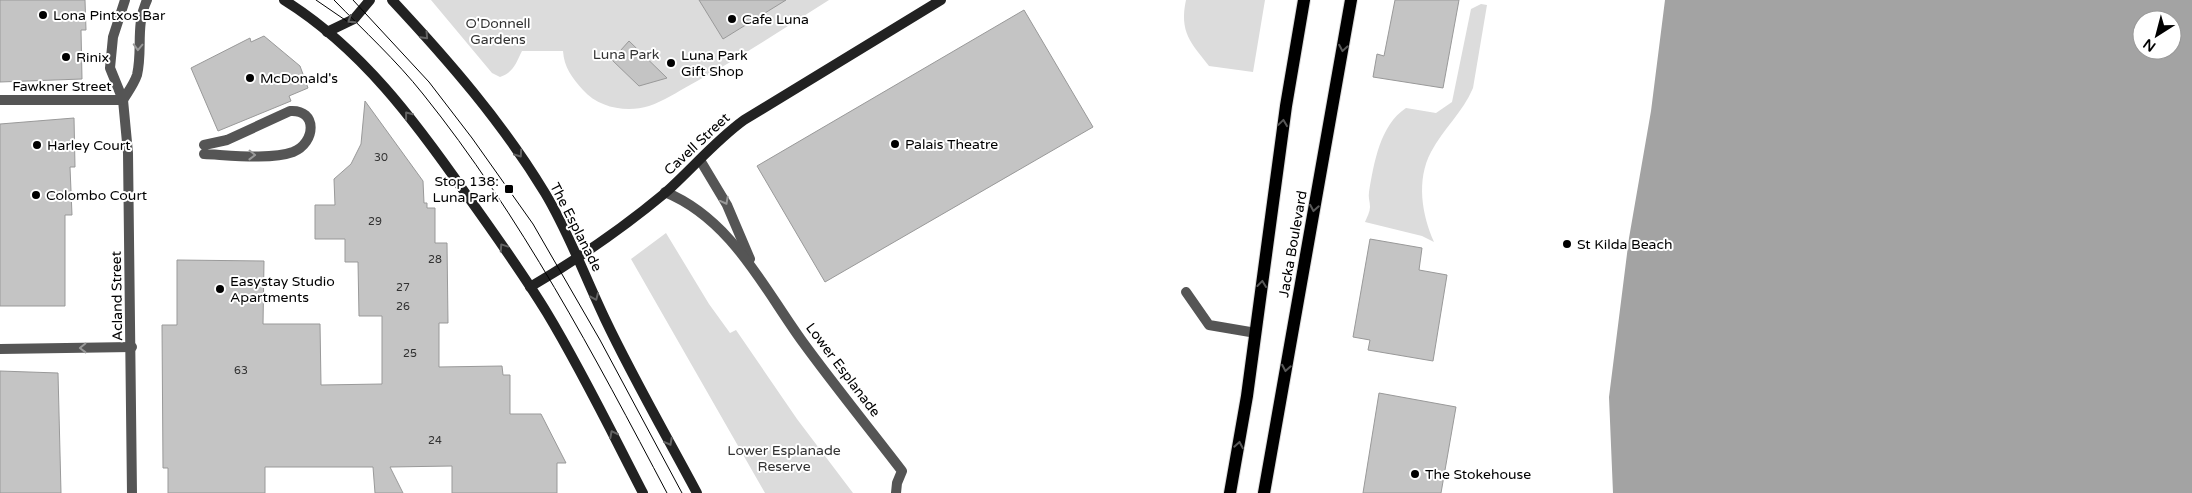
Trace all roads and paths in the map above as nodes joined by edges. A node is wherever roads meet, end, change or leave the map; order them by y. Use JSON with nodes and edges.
{"nodes":[{"id":1,"x":125,"y":0,"type":"edge"},
{"id":2,"x":147,"y":0,"type":"edge"},
{"id":3,"x":284,"y":0,"type":"edge"},
{"id":4,"x":370,"y":0,"type":"edge"},
{"id":5,"x":392,"y":0,"type":"edge"},
{"id":6,"x":941,"y":0,"type":"edge"},
{"id":7,"x":1304,"y":0,"type":"edge"},
{"id":8,"x":1351,"y":0,"type":"edge"},
{"id":9,"x":327,"y":32,"type":"junction"},
{"id":10,"x":0,"y":100,"type":"edge"},
{"id":11,"x":123,"y":100,"type":"junction"},
{"id":12,"x":204,"y":150,"type":"joint"},
{"id":13,"x":700,"y":160,"type":"junction"},
{"id":14,"x":665,"y":192,"type":"junction"},
{"id":15,"x":578,"y":258,"type":"junction"},
{"id":16,"x":752,"y":265,"type":"junction"},
{"id":17,"x":530,"y":287,"type":"junction"},
{"id":18,"x":1186,"y":292,"type":"dead end"},
{"id":19,"x":1256,"y":332,"type":"junction"},
{"id":20,"x":132,"y":347,"type":"junction"},
{"id":21,"x":0,"y":348,"type":"edge"},
{"id":22,"x":132,"y":493,"type":"edge"},
{"id":23,"x":643,"y":493,"type":"edge"},
{"id":24,"x":697,"y":493,"type":"edge"},
{"id":25,"x":896,"y":493,"type":"edge"},
{"id":26,"x":1230,"y":493,"type":"edge"},
{"id":27,"x":1264,"y":493,"type":"edge"}],
"edges":[{"from":1,"to":11,"type":"street","name":"Acland Street"},
{"from":2,"to":11,"type":"street","one_way":true},
{"from":3,"to":9,"type":"street"},
{"from":4,"to":9,"type":"street","one_way":true},
{"from":5,"to":15,"type":"street","name":"The Esplanade","one_way":true},
{"from":6,"to":13,"type":"street","name":"Cavell Street"},
{"from":19,"to":7,"type":"main road","name":"Jacka Boulevard","one_way":true},
{"from":8,"to":27,"type":"main road","name":"Jacka Boulevard","one_way":true},
{"from":17,"to":9,"type":"street","one_way":true},
{"from":10,"to":11,"type":"street","name":"Fawkner Street"},
{"from":11,"to":20,"type":"street","name":"Acland Street"},
{"from":12,"to":12,"type":"street","one_way":true},
{"from":13,"to":14,"type":"street","name":"Cavell Street"},
{"from":13,"to":16,"type":"street","name":"Lower Esplanade","one_way":true},
{"from":14,"to":15,"type":"street","name":"Cavell Street"},
{"from":14,"to":16,"type":"street","name":"Lower Esplanade"},
{"from":15,"to":17,"type":"street","name":"Cavell Street"},
{"from":15,"to":24,"type":"street","name":"The Esplanade","one_way":true},
{"from":16,"to":25,"type":"street","name":"Lower Esplanade"},
{"from":23,"to":17,"type":"street","one_way":true},
{"from":18,"to":19,"type":"street"},
{"from":26,"to":19,"type":"main road","name":"Jacka Boulevard","one_way":true},
{"from":20,"to":21,"type":"street","one_way":true},
{"from":20,"to":22,"type":"street","name":"Acland Street"}]}
